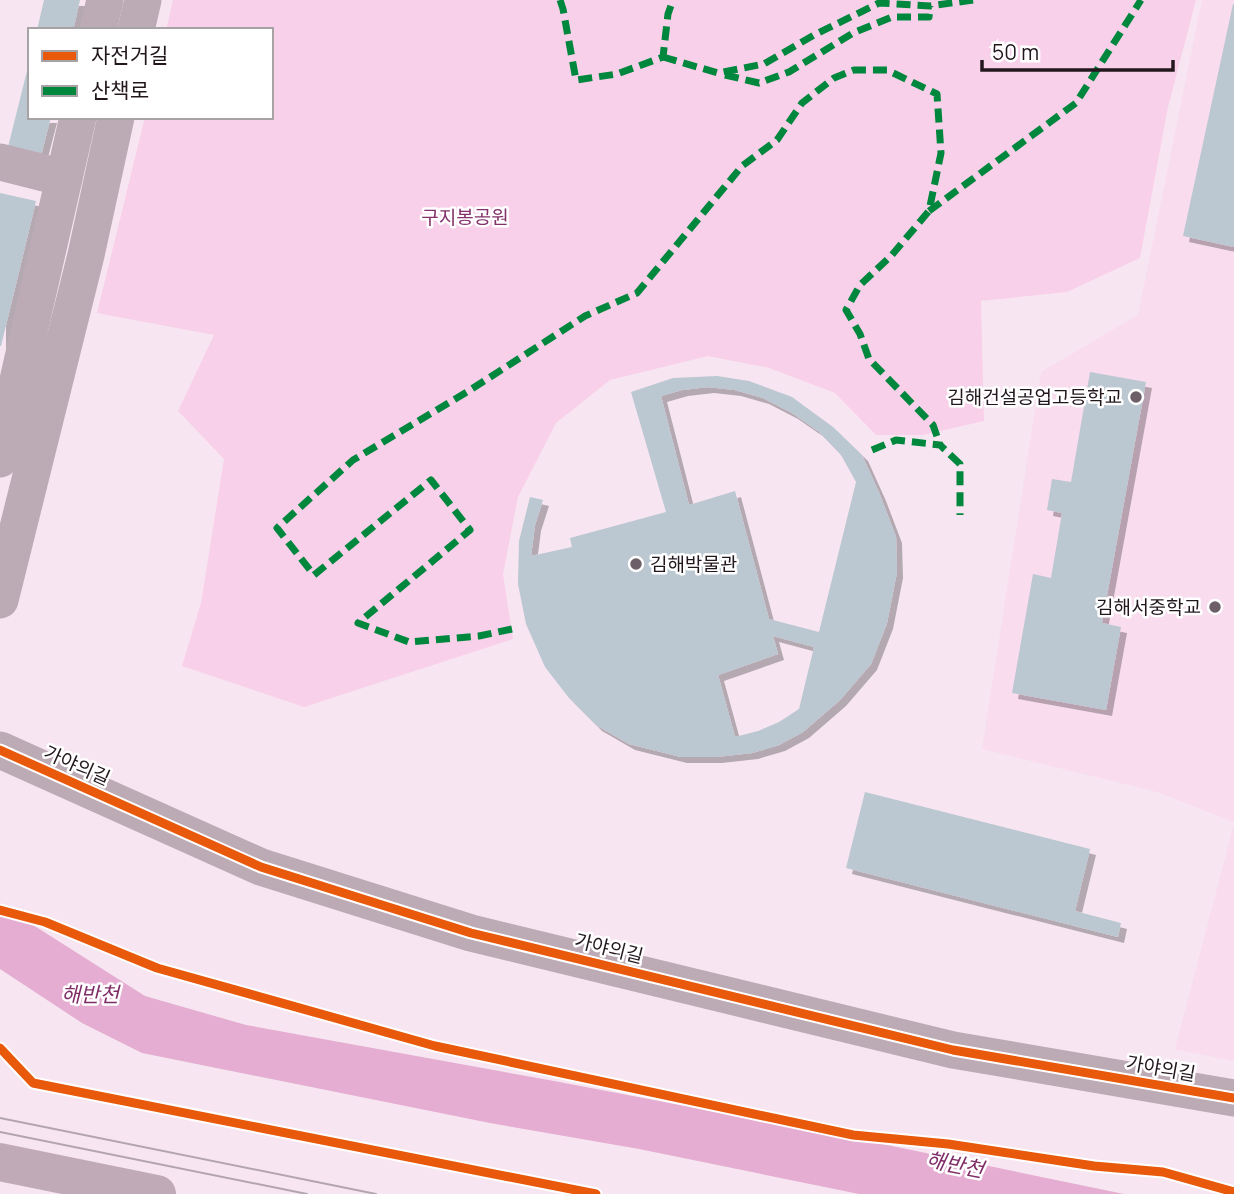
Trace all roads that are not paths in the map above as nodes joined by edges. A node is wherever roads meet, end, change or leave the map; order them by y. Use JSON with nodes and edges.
{"nodes":[{"id":1,"x":105,"y":0,"type":"edge"},
{"id":2,"x":143,"y":0,"type":"edge"},
{"id":3,"x":98,"y":28,"type":"edge"},
{"id":4,"x":136,"y":28,"type":"edge"},
{"id":5,"x":78,"y":119,"type":"edge"},
{"id":6,"x":117,"y":119,"type":"edge"},
{"id":7,"x":0,"y":162,"type":"edge"},
{"id":8,"x":64,"y":178,"type":"junction"},
{"id":9,"x":0,"y":459,"type":"edge"},
{"id":10,"x":0,"y":600,"type":"edge"},
{"id":11,"x":0,"y":750,"type":"edge"},
{"id":12,"x":1234,"y":1098,"type":"edge"},
{"id":13,"x":0,"y":1162,"type":"edge"},
{"id":14,"x":157,"y":1194,"type":"edge"}],
"edges":[{"from":1,"to":3,"type":"street"},
{"from":2,"to":4,"type":"street"},
{"from":5,"to":8,"type":"street"},
{"from":6,"to":10,"type":"street"},
{"from":7,"to":8,"type":"street"},
{"from":8,"to":9,"type":"street"},
{"from":11,"to":12,"type":"street","name":"가야의길"},
{"from":13,"to":14,"type":"main road"}]}
